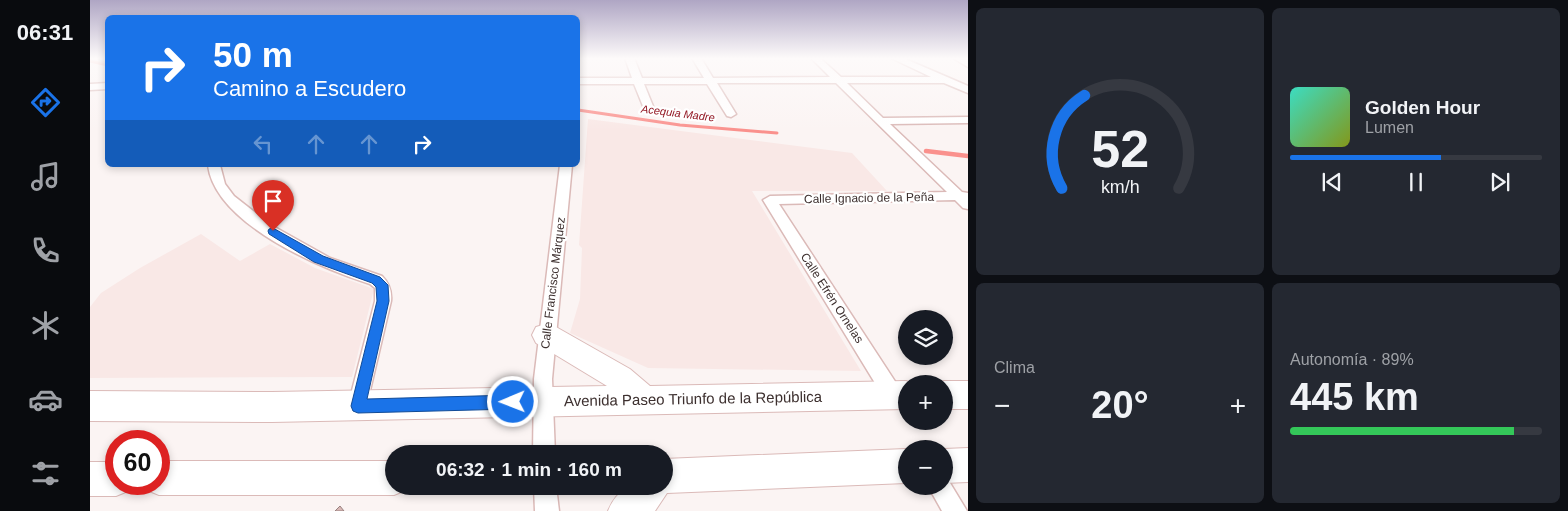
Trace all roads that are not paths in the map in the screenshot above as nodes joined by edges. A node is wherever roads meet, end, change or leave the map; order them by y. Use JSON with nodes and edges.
{"nodes":[{"id":1,"x":629,"y":82,"type":"edge"},
{"id":2,"x":638,"y":82,"type":"junction"},
{"id":3,"x":711,"y":82,"type":"junction"},
{"id":4,"x":731,"y":82,"type":"edge"},
{"id":5,"x":840,"y":82,"type":"edge"},
{"id":6,"x":951,"y":82,"type":"edge"},
{"id":7,"x":105,"y":86,"type":"edge"},
{"id":8,"x":90,"y":87,"type":"edge"},
{"id":9,"x":968,"y":90,"type":"edge"},
{"id":10,"x":650,"y":111,"type":"dead end"},
{"id":11,"x":731,"y":114,"type":"dead end"},
{"id":12,"x":968,"y":120,"type":"edge"},
{"id":13,"x":881,"y":121,"type":"junction"},
{"id":14,"x":214,"y":167,"type":"edge"},
{"id":15,"x":566,"y":167,"type":"edge"},
{"id":16,"x":965,"y":199,"type":"edge"},
{"id":17,"x":770,"y":200,"type":"joint"},
{"id":18,"x":546,"y":335,"type":"junction"},
{"id":19,"x":898,"y":392,"type":"edge"},
{"id":20,"x":968,"y":394,"type":"edge"},
{"id":21,"x":898,"y":395,"type":"edge"},
{"id":22,"x":953,"y":395,"type":"edge"},
{"id":23,"x":642,"y":399,"type":"junction"},
{"id":24,"x":543,"y":401,"type":"junction"},
{"id":25,"x":90,"y":406,"type":"edge"},
{"id":26,"x":358,"y":406,"type":"junction"},
{"id":27,"x":544,"y":445,"type":"edge"},
{"id":28,"x":968,"y":465,"type":"edge"},
{"id":29,"x":898,"y":466,"type":"edge"},
{"id":30,"x":953,"y":466,"type":"edge"},
{"id":31,"x":673,"y":476,"type":"edge"},
{"id":32,"x":170,"y":478,"type":"edge"},
{"id":33,"x":385,"y":478,"type":"edge"},
{"id":34,"x":90,"y":479,"type":"edge"},
{"id":35,"x":105,"y":479,"type":"edge"},
{"id":36,"x":546,"y":495,"type":"edge"},
{"id":37,"x":645,"y":495,"type":"edge"},
{"id":38,"x":945,"y":495,"type":"edge"},
{"id":39,"x":547,"y":511,"type":"edge"},
{"id":40,"x":626,"y":511,"type":"edge"},
{"id":41,"x":956,"y":511,"type":"edge"}],
"edges":[{"from":1,"to":2,"type":"street"},
{"from":2,"to":3,"type":"street"},
{"from":2,"to":10,"type":"street"},
{"from":3,"to":4,"type":"street"},
{"from":3,"to":11,"type":"street"},
{"from":5,"to":13,"type":"street"},
{"from":6,"to":9,"type":"street"},
{"from":7,"to":8,"type":"street"},
{"from":12,"to":13,"type":"street"},
{"from":13,"to":16,"type":"street"},
{"from":14,"to":26,"type":"street"},
{"from":15,"to":18,"type":"street","name":"Calle Francisco Márquez"},
{"from":16,"to":17,"type":"street","name":"Calle Ignacio de la Peña"},
{"from":17,"to":19,"type":"street","name":"Calle Efrén Ornelas"},
{"from":18,"to":23,"type":"main road"},
{"from":18,"to":24,"type":"street","name":"Calle Francisco Márquez"},
{"from":20,"to":22,"type":"main road"},
{"from":21,"to":23,"type":"main road","name":"Avenida Paseo Triunfo de la República"},
{"from":23,"to":24,"type":"main road","name":"Avenida Paseo Triunfo de la República"},
{"from":24,"to":26,"type":"main road","name":"Avenida Paseo Triunfo de la República"},
{"from":24,"to":27,"type":"street","name":"Calle Francisco Márquez"},
{"from":25,"to":26,"type":"main road","name":"Avenida Paseo Triunfo de la República"},
{"from":28,"to":30,"type":"main road"},
{"from":29,"to":31,"type":"main road"},
{"from":32,"to":33,"type":"main road"},
{"from":34,"to":35,"type":"main road"},
{"from":36,"to":39,"type":"street"},
{"from":37,"to":40,"type":"main road"},
{"from":38,"to":41,"type":"street"}]}
